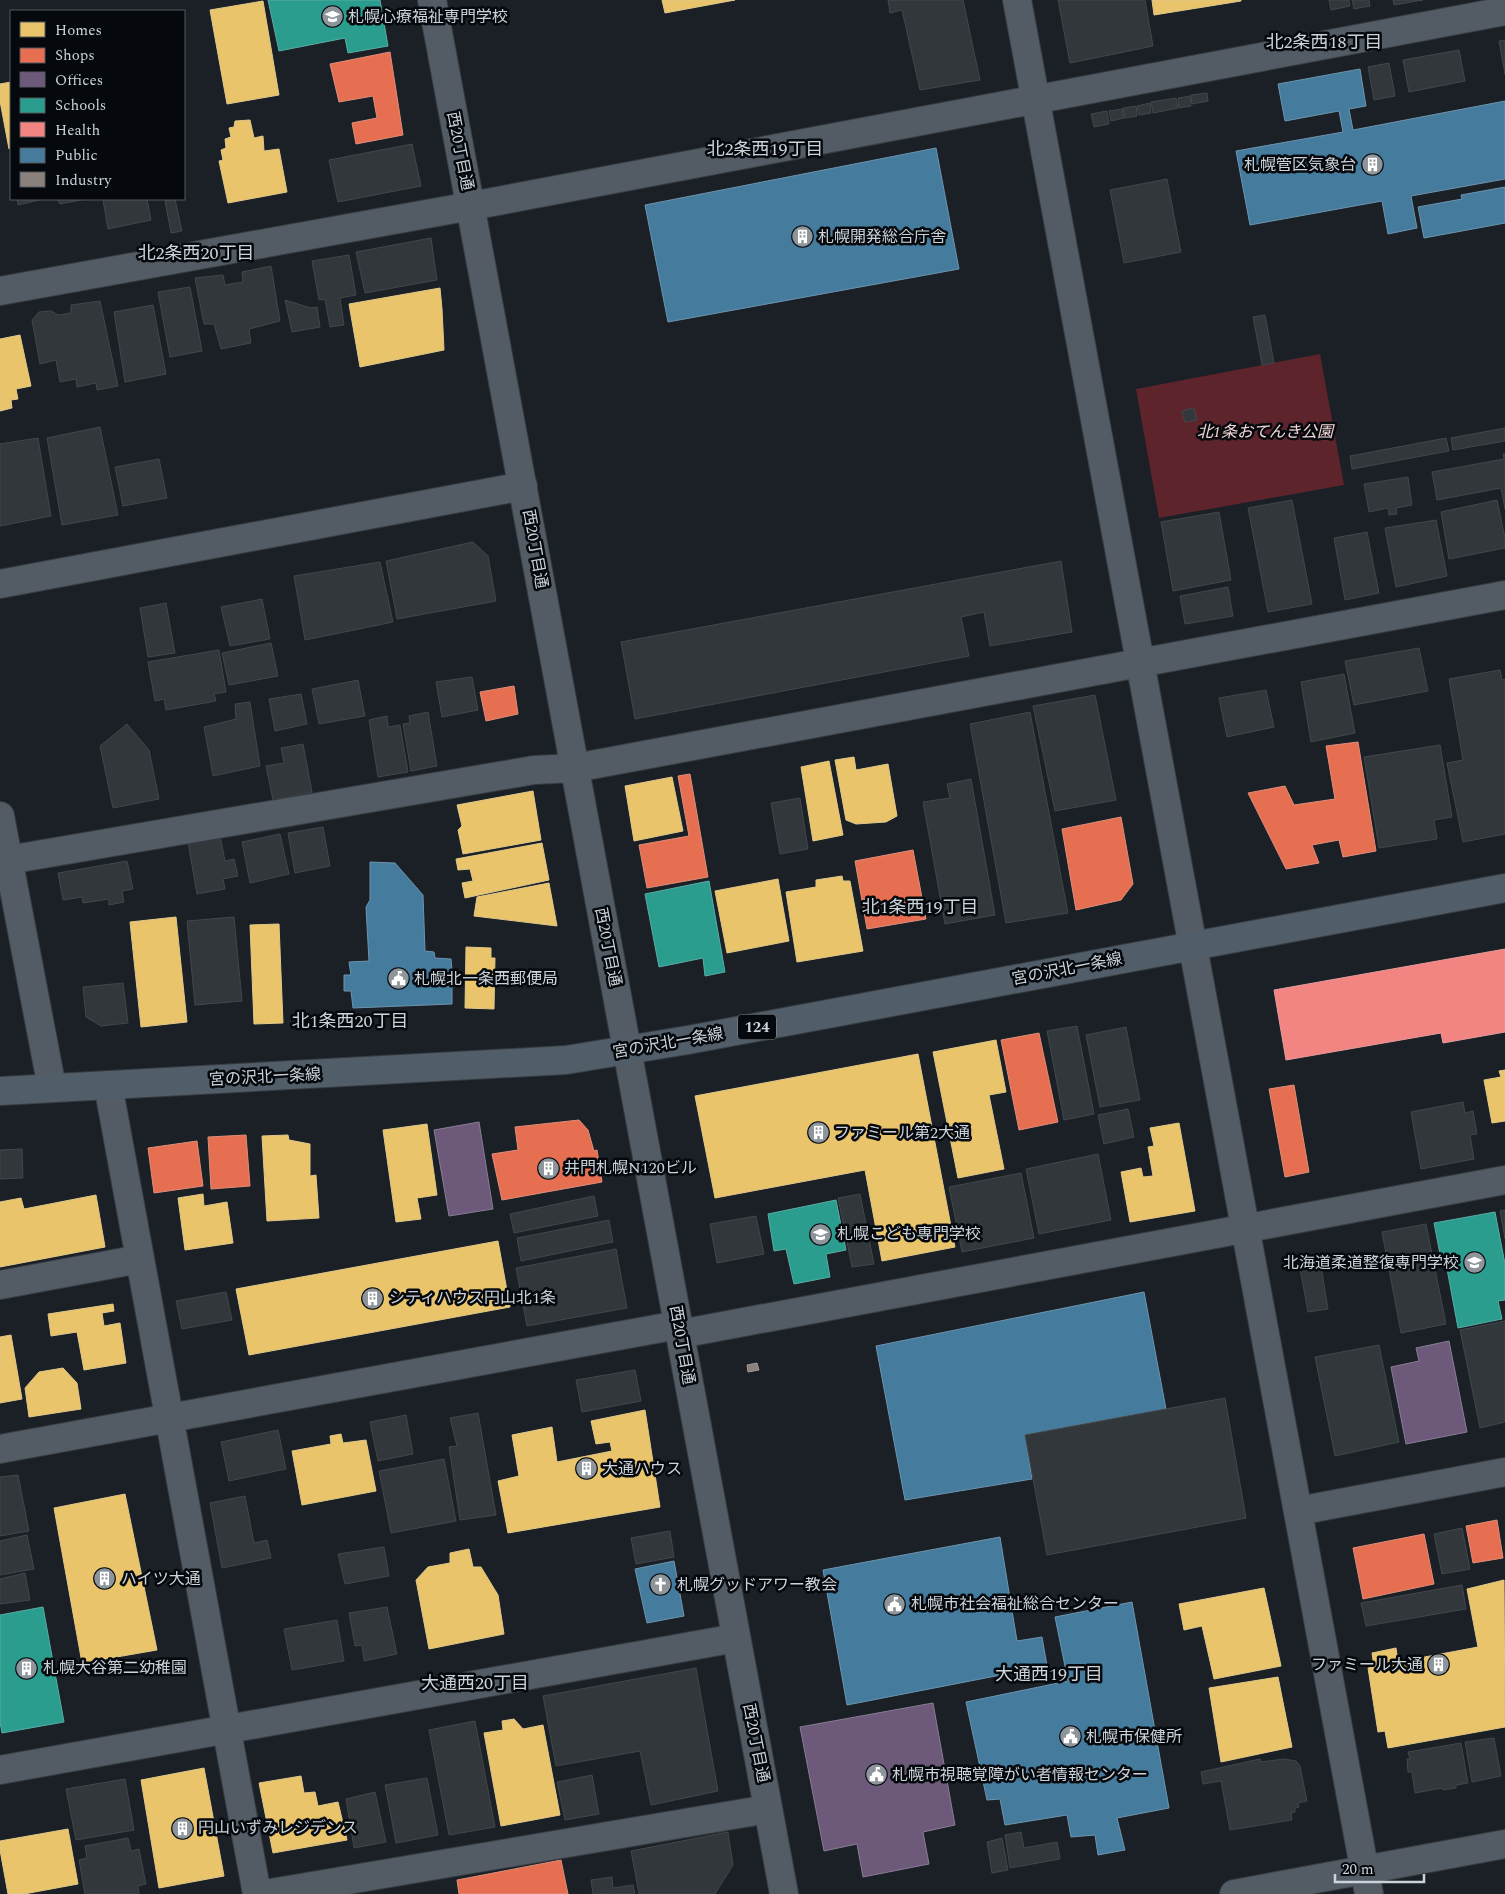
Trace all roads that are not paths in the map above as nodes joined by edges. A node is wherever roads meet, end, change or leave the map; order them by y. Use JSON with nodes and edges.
{"nodes":[{"id":1,"x":432,"y":0,"type":"edge"},
{"id":2,"x":1018,"y":0,"type":"edge"},
{"id":3,"x":1505,"y":10,"type":"edge"},
{"id":4,"x":1036,"y":98,"type":"junction"},
{"id":5,"x":471,"y":206,"type":"junction"},
{"id":6,"x":0,"y":291,"type":"edge"},
{"id":7,"x":523,"y":486,"type":"junction"},
{"id":8,"x":0,"y":584,"type":"edge"},
{"id":9,"x":1505,"y":595,"type":"edge"},
{"id":10,"x":1140,"y":664,"type":"junction"},
{"id":11,"x":575,"y":768,"type":"junction"},
{"id":12,"x":0,"y":816,"type":"edge"},
{"id":13,"x":8,"y":860,"type":"junction"},
{"id":14,"x":1505,"y":888,"type":"edge"},
{"id":15,"x":1193,"y":946,"type":"junction"},
{"id":16,"x":627,"y":1050,"type":"junction"},
{"id":17,"x":108,"y":1085,"type":"junction"},
{"id":18,"x":52,"y":1088,"type":"junction"},
{"id":19,"x":0,"y":1091,"type":"edge"},
{"id":20,"x":1505,"y":1180,"type":"edge"},
{"id":21,"x":1245,"y":1229,"type":"junction"},
{"id":22,"x":140,"y":1259,"type":"junction"},
{"id":23,"x":0,"y":1285,"type":"edge"},
{"id":24,"x":679,"y":1329,"type":"junction"},
{"id":25,"x":170,"y":1418,"type":"junction"},
{"id":26,"x":0,"y":1449,"type":"edge"},
{"id":27,"x":1505,"y":1472,"type":"edge"},
{"id":28,"x":1298,"y":1511,"type":"junction"},
{"id":29,"x":736,"y":1638,"type":"junction"},
{"id":30,"x":226,"y":1729,"type":"junction"},
{"id":31,"x":0,"y":1770,"type":"edge"},
{"id":32,"x":768,"y":1809,"type":"junction"},
{"id":33,"x":1505,"y":1844,"type":"edge"},
{"id":34,"x":1366,"y":1882,"type":"edge"},
{"id":35,"x":257,"y":1894,"type":"edge"},
{"id":36,"x":265,"y":1894,"type":"edge"},
{"id":37,"x":784,"y":1894,"type":"edge"},
{"id":38,"x":1234,"y":1894,"type":"edge"}],
"edges":[{"from":1,"to":5,"type":"street","name":"西20丁目通"},
{"from":2,"to":4,"type":"street"},
{"from":3,"to":4,"type":"street"},
{"from":4,"to":5,"type":"street"},
{"from":4,"to":10,"type":"street"},
{"from":5,"to":6,"type":"street"},
{"from":5,"to":7,"type":"street","name":"西20丁目通"},
{"from":7,"to":8,"type":"street"},
{"from":7,"to":11,"type":"street","name":"西20丁目通"},
{"from":9,"to":10,"type":"street"},
{"from":10,"to":11,"type":"street"},
{"from":10,"to":15,"type":"street"},
{"from":11,"to":13,"type":"street"},
{"from":11,"to":16,"type":"street","name":"西20丁目通"},
{"from":12,"to":13,"type":"street"},
{"from":13,"to":18,"type":"street"},
{"from":14,"to":15,"type":"main road","name":"宮の沢北一条線","number":"124"},
{"from":15,"to":16,"type":"main road","name":"宮の沢北一条線","number":"124"},
{"from":15,"to":21,"type":"street"},
{"from":16,"to":17,"type":"main road","name":"宮の沢北一条線","number":"124"},
{"from":16,"to":24,"type":"street","name":"西20丁目通"},
{"from":17,"to":18,"type":"main road","name":"宮の沢北一条線","number":"124"},
{"from":17,"to":22,"type":"street"},
{"from":18,"to":19,"type":"main road","name":"宮の沢北一条線","number":"124"},
{"from":20,"to":21,"type":"street"},
{"from":21,"to":24,"type":"street"},
{"from":21,"to":28,"type":"street"},
{"from":22,"to":23,"type":"street"},
{"from":22,"to":25,"type":"street"},
{"from":24,"to":25,"type":"street"},
{"from":24,"to":29,"type":"street","name":"西20丁目通"},
{"from":25,"to":26,"type":"street"},
{"from":25,"to":30,"type":"street"},
{"from":27,"to":28,"type":"street"},
{"from":28,"to":34,"type":"street"},
{"from":29,"to":30,"type":"street"},
{"from":29,"to":32,"type":"street","name":"西20丁目通"},
{"from":30,"to":31,"type":"street"},
{"from":30,"to":35,"type":"street"},
{"from":32,"to":36,"type":"street"},
{"from":32,"to":37,"type":"street","name":"西20丁目通"},
{"from":33,"to":34,"type":"street"},
{"from":34,"to":38,"type":"street"}]}
